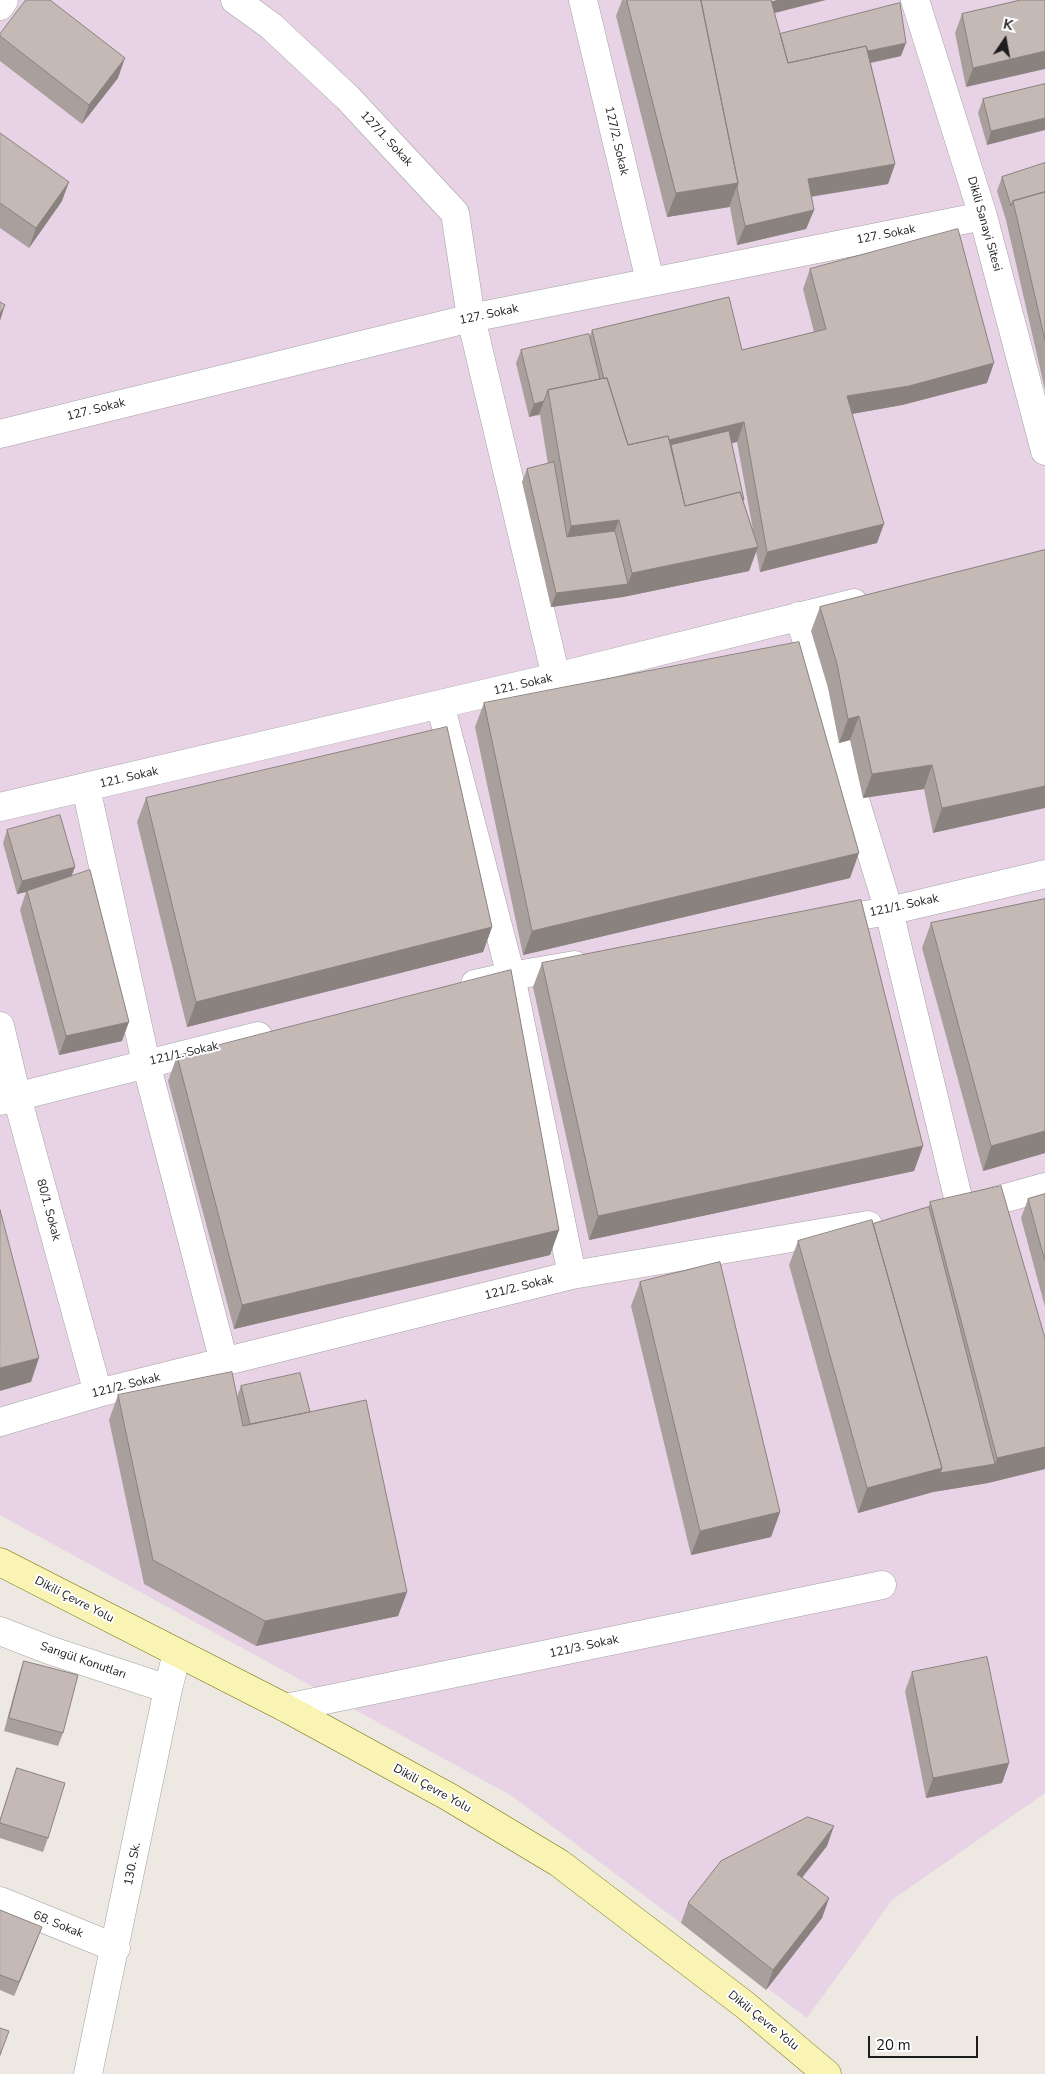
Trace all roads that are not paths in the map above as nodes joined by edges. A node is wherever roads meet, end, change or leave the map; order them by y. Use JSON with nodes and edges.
{"nodes":[{"id":1,"x":4,"y":0,"type":"edge"},
{"id":2,"x":235,"y":0,"type":"edge"},
{"id":3,"x":583,"y":0,"type":"edge"},
{"id":4,"x":915,"y":0,"type":"edge"},
{"id":5,"x":0,"y":6,"type":"edge"},
{"id":6,"x":983,"y":216,"type":"junction"},
{"id":7,"x":650,"y":281,"type":"junction"},
{"id":8,"x":471,"y":318,"type":"junction"},
{"id":9,"x":0,"y":434,"type":"edge"},
{"id":10,"x":1045,"y":451,"type":"edge"},
{"id":11,"x":875,"y":598,"type":"edge"},
{"id":12,"x":799,"y":616,"type":"junction"},
{"id":13,"x":556,"y":678,"type":"junction"},
{"id":14,"x":440,"y":704,"type":"junction"},
{"id":15,"x":86,"y":788,"type":"junction"},
{"id":16,"x":0,"y":807,"type":"edge"},
{"id":17,"x":1045,"y":874,"type":"edge"},
{"id":18,"x":889,"y":911,"type":"junction"},
{"id":19,"x":802,"y":926,"type":"edge"},
{"id":20,"x":598,"y":961,"type":"edge"},
{"id":21,"x":511,"y":976,"type":"junction"},
{"id":22,"x":453,"y":990,"type":"edge"},
{"id":23,"x":0,"y":1026,"type":"edge"},
{"id":24,"x":280,"y":1031,"type":"edge"},
{"id":25,"x":146,"y":1063,"type":"junction"},
{"id":26,"x":9,"y":1099,"type":"edge"},
{"id":27,"x":1045,"y":1187,"type":"edge"},
{"id":28,"x":961,"y":1210,"type":"junction"},
{"id":29,"x":932,"y":1215,"type":"edge"},
{"id":30,"x":893,"y":1221,"type":"edge"},
{"id":31,"x":572,"y":1275,"type":"junction"},
{"id":32,"x":224,"y":1362,"type":"junction"},
{"id":33,"x":98,"y":1392,"type":"junction"},
{"id":34,"x":0,"y":1422,"type":"edge"},
{"id":35,"x":0,"y":1562,"type":"edge"},
{"id":36,"x":882,"y":1585,"type":"dead end"},
{"id":37,"x":0,"y":1631,"type":"edge"},
{"id":38,"x":177,"y":1653,"type":"junction"},
{"id":39,"x":168,"y":1690,"type":"junction"},
{"id":40,"x":286,"y":1708,"type":"junction"},
{"id":41,"x":0,"y":1901,"type":"edge"},
{"id":42,"x":116,"y":1948,"type":"junction"},
{"id":43,"x":88,"y":2074,"type":"edge"},
{"id":44,"x":827,"y":2074,"type":"edge"}],
"edges":[{"from":1,"to":5,"type":"street"},
{"from":2,"to":8,"type":"street","name":"127/1. Sokak"},
{"from":3,"to":7,"type":"street","name":"127/2. Sokak"},
{"from":4,"to":6,"type":"street","name":"Dikili Sanayi Sitesi"},
{"from":6,"to":7,"type":"street","name":"127. Sokak"},
{"from":6,"to":10,"type":"street","name":"Dikili Sanayi Sitesi"},
{"from":7,"to":8,"type":"street","name":"127. Sokak"},
{"from":8,"to":9,"type":"street","name":"127. Sokak"},
{"from":8,"to":13,"type":"street","name":"127/1. Sokak"},
{"from":11,"to":12,"type":"street","name":"121. Sokak"},
{"from":12,"to":13,"type":"street","name":"121. Sokak"},
{"from":12,"to":18,"type":"street"},
{"from":13,"to":14,"type":"street","name":"121. Sokak"},
{"from":14,"to":15,"type":"street","name":"121. Sokak"},
{"from":14,"to":21,"type":"street"},
{"from":15,"to":16,"type":"street","name":"121. Sokak"},
{"from":15,"to":25,"type":"street"},
{"from":17,"to":18,"type":"street","name":"121/1. Sokak"},
{"from":18,"to":19,"type":"street","name":"121/1. Sokak"},
{"from":18,"to":28,"type":"street"},
{"from":20,"to":21,"type":"street"},
{"from":21,"to":22,"type":"street"},
{"from":21,"to":31,"type":"street"},
{"from":23,"to":26,"type":"street","name":"80/1. Sokak"},
{"from":24,"to":25,"type":"street","name":"121/1. Sokak"},
{"from":25,"to":26,"type":"street","name":"121/1. Sokak"},
{"from":25,"to":32,"type":"street"},
{"from":26,"to":33,"type":"street","name":"80/1. Sokak"},
{"from":27,"to":28,"type":"street"},
{"from":28,"to":29,"type":"street"},
{"from":30,"to":31,"type":"street","name":"121/2. Sokak"},
{"from":31,"to":32,"type":"street","name":"121/2. Sokak"},
{"from":32,"to":33,"type":"street","name":"121/2. Sokak"},
{"from":33,"to":34,"type":"street","name":"121/2. Sokak"},
{"from":35,"to":38,"type":"main road","name":"Dikili Çevre Yolu"},
{"from":36,"to":40,"type":"street","name":"121/3. Sokak"},
{"from":37,"to":39,"type":"street","name":"Sarıgül Konutları"},
{"from":38,"to":39,"type":"street","name":"130. Sk."},
{"from":38,"to":40,"type":"main road","name":"Dikili Çevre Yolu"},
{"from":39,"to":42,"type":"street","name":"130. Sk."},
{"from":40,"to":44,"type":"main road","name":"Dikili Çevre Yolu"},
{"from":41,"to":42,"type":"street","name":"68. Sokak"},
{"from":42,"to":43,"type":"street","name":"130. Sk."}]}
